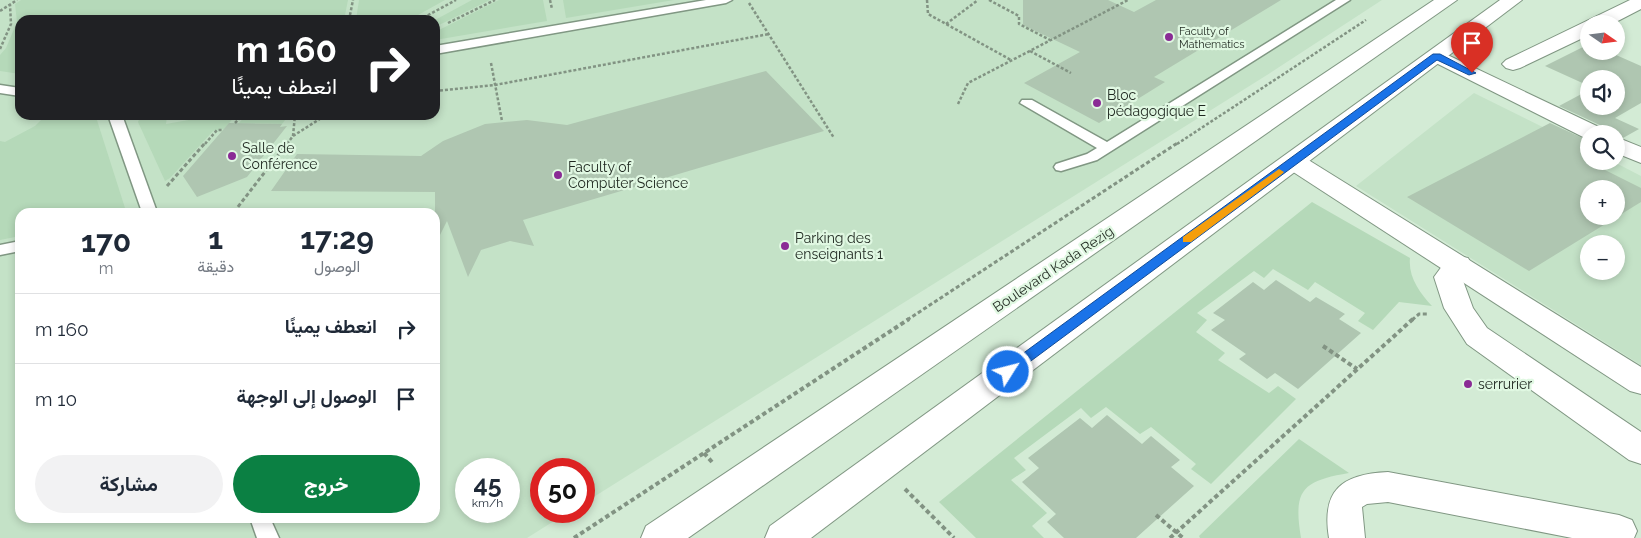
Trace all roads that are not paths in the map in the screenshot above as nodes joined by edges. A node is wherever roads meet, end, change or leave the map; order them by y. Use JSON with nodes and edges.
{"nodes":[{"id":1,"x":726,"y":0,"type":"edge"},
{"id":2,"x":1344,"y":0,"type":"edge"},
{"id":3,"x":1447,"y":0,"type":"edge"},
{"id":4,"x":1512,"y":0,"type":"edge"},
{"id":5,"x":1636,"y":9,"type":"edge"},
{"id":6,"x":1620,"y":15,"type":"edge"},
{"id":7,"x":1580,"y":31,"type":"edge"},
{"id":8,"x":440,"y":49,"type":"edge"},
{"id":9,"x":1436,"y":56,"type":"junction"},
{"id":10,"x":1513,"y":64,"type":"dead end"},
{"id":11,"x":0,"y":89,"type":"edge"},
{"id":12,"x":15,"y":91,"type":"edge"},
{"id":13,"x":1027,"y":104,"type":"dead end"},
{"id":14,"x":117,"y":120,"type":"edge"},
{"id":15,"x":1580,"y":127,"type":"edge"},
{"id":16,"x":1106,"y":147,"type":"junction"},
{"id":17,"x":1625,"y":148,"type":"edge"},
{"id":18,"x":1641,"y":156,"type":"edge"},
{"id":19,"x":1293,"y":161,"type":"junction"},
{"id":20,"x":1061,"y":167,"type":"dead end"},
{"id":21,"x":148,"y":208,"type":"edge"},
{"id":22,"x":15,"y":247,"type":"edge"},
{"id":23,"x":0,"y":250,"type":"edge"},
{"id":24,"x":1458,"y":265,"type":"junction"},
{"id":25,"x":1641,"y":382,"type":"edge"},
{"id":26,"x":1641,"y":450,"type":"edge"},
{"id":27,"x":262,"y":523,"type":"edge"},
{"id":28,"x":1619,"y":530,"type":"dead end"},
{"id":29,"x":268,"y":538,"type":"edge"},
{"id":30,"x":659,"y":538,"type":"edge"},
{"id":31,"x":783,"y":538,"type":"edge"},
{"id":32,"x":1347,"y":538,"type":"edge"}],
"edges":[{"from":1,"to":8,"type":"lane"},
{"from":2,"to":16,"type":"lane"},
{"from":3,"to":30,"type":"main road","name":"Boulevard Kada Rezig"},
{"from":4,"to":9,"type":"main road"},
{"from":5,"to":6,"type":"main road"},
{"from":7,"to":10,"type":"main road"},
{"from":9,"to":15,"type":"main road"},
{"from":9,"to":19,"type":"main road"},
{"from":11,"to":12,"type":"lane"},
{"from":13,"to":16,"type":"lane"},
{"from":14,"to":21,"type":"lane"},
{"from":16,"to":20,"type":"lane"},
{"from":17,"to":18,"type":"main road"},
{"from":19,"to":24,"type":"main road"},
{"from":19,"to":31,"type":"main road"},
{"from":22,"to":23,"type":"lane"},
{"from":24,"to":25,"type":"main road"},
{"from":24,"to":26,"type":"main road"},
{"from":27,"to":29,"type":"lane"},
{"from":28,"to":32,"type":"main road"}]}
